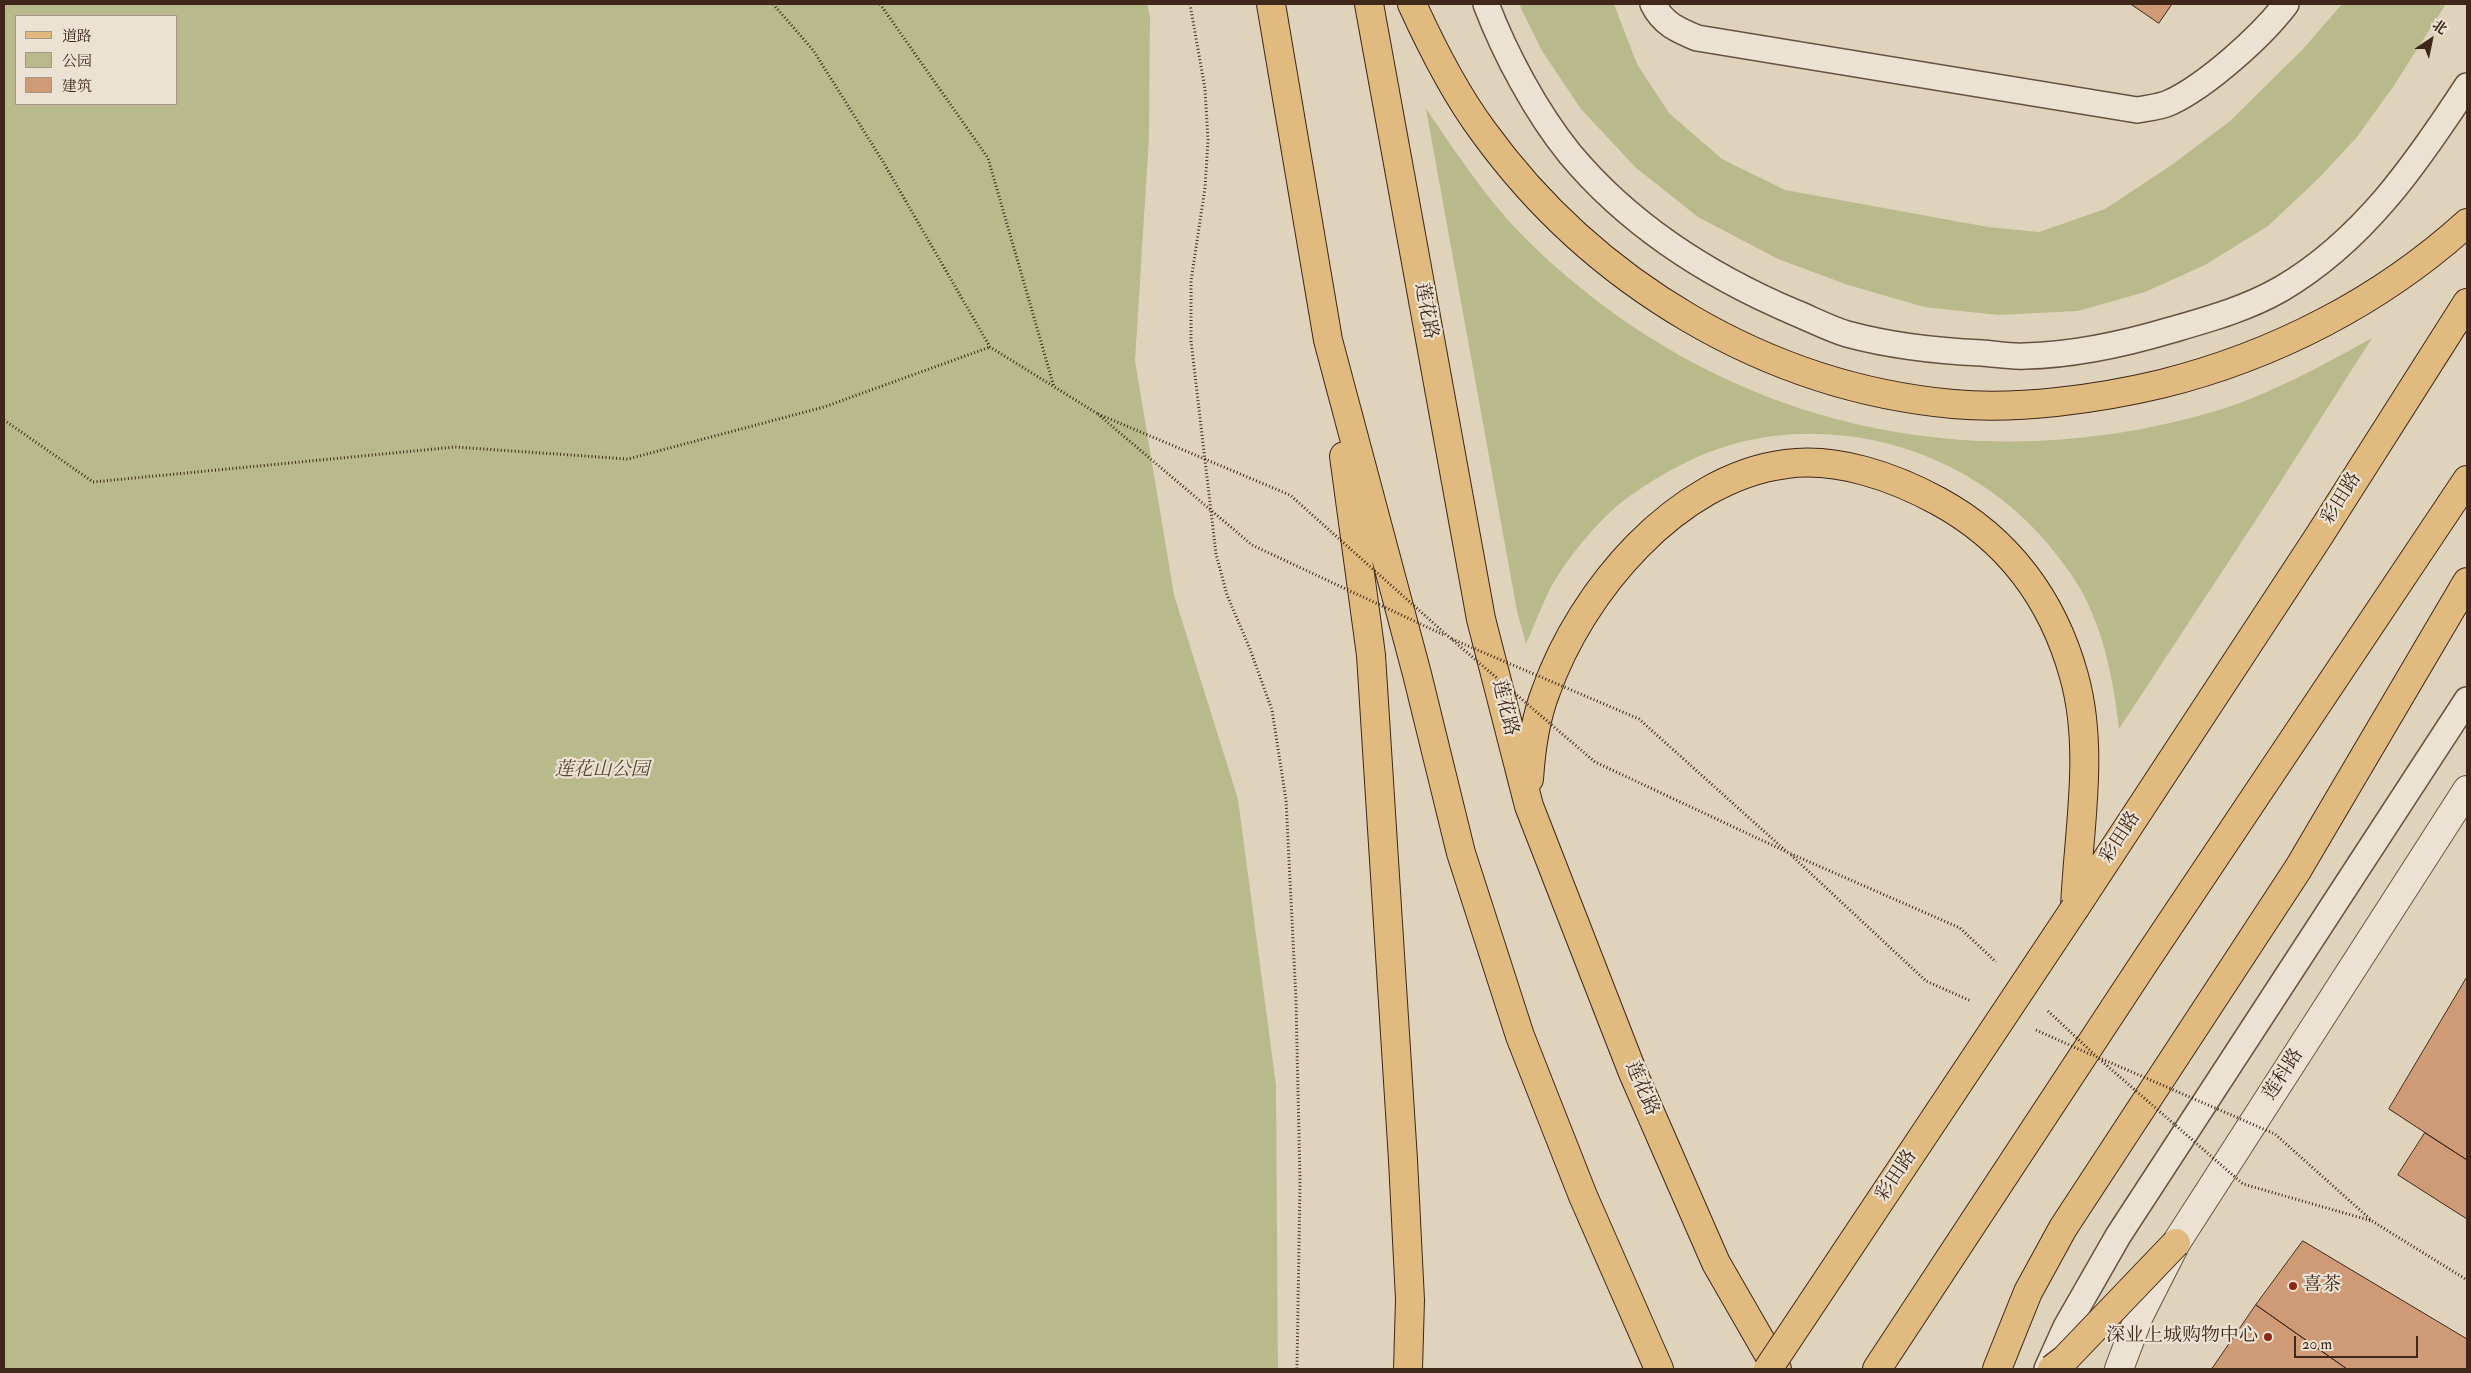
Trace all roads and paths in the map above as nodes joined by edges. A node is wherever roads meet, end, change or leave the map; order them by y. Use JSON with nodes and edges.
{"nodes":[{"id":1,"x":773,"y":4,"type":"edge"},
{"id":2,"x":880,"y":4,"type":"edge"},
{"id":3,"x":1190,"y":4,"type":"edge"},
{"id":4,"x":1271,"y":4,"type":"edge"},
{"id":5,"x":1369,"y":4,"type":"edge"},
{"id":6,"x":1412,"y":4,"type":"edge"},
{"id":7,"x":1486,"y":4,"type":"edge"},
{"id":8,"x":1653,"y":4,"type":"edge"},
{"id":9,"x":2286,"y":4,"type":"edge"},
{"id":10,"x":2467,"y":86,"type":"edge"},
{"id":11,"x":2467,"y":223,"type":"edge"},
{"id":12,"x":2467,"y":303,"type":"edge"},
{"id":13,"x":1328,"y":340,"type":"junction"},
{"id":14,"x":990,"y":347,"type":"junction"},
{"id":15,"x":1055,"y":388,"type":"junction"},
{"id":16,"x":1098,"y":414,"type":"junction"},
{"id":17,"x":4,"y":420,"type":"edge"},
{"id":18,"x":2467,"y":480,"type":"edge"},
{"id":19,"x":2467,"y":582,"type":"edge"},
{"id":20,"x":1449,"y":638,"type":"junction"},
{"id":21,"x":2467,"y":700,"type":"edge"},
{"id":22,"x":2467,"y":790,"type":"edge"},
{"id":23,"x":1529,"y":806,"type":"junction"},
{"id":24,"x":1789,"y":853,"type":"junction"},
{"id":25,"x":2075,"y":908,"type":"junction"},
{"id":26,"x":2003,"y":969,"type":"dead end"},
{"id":27,"x":1980,"y":1005,"type":"dead end"},
{"id":28,"x":2047,"y":1010,"type":"dead end"},
{"id":29,"x":2034,"y":1029,"type":"dead end"},
{"id":30,"x":2097,"y":1057,"type":"junction"},
{"id":31,"x":2372,"y":1221,"type":"junction"},
{"id":32,"x":2176,"y":1243,"type":"junction"},
{"id":33,"x":2467,"y":1280,"type":"edge"},
{"id":34,"x":1297,"y":1369,"type":"edge"},
{"id":35,"x":1408,"y":1369,"type":"edge"},
{"id":36,"x":1659,"y":1369,"type":"edge"},
{"id":37,"x":1768,"y":1369,"type":"edge"},
{"id":38,"x":1776,"y":1369,"type":"edge"},
{"id":39,"x":1877,"y":1369,"type":"edge"},
{"id":40,"x":1997,"y":1369,"type":"edge"},
{"id":41,"x":2047,"y":1369,"type":"edge"},
{"id":42,"x":2052,"y":1369,"type":"edge"},
{"id":43,"x":2119,"y":1369,"type":"edge"}],
"edges":[{"from":1,"to":14,"type":"path"},
{"from":2,"to":15,"type":"path"},
{"from":3,"to":34,"type":"path"},
{"from":4,"to":13,"type":"main road"},
{"from":5,"to":23,"type":"main road","name":"莲花路"},
{"from":6,"to":11,"type":"main road"},
{"from":7,"to":10,"type":"lane"},
{"from":8,"to":9,"type":"lane"},
{"from":12,"to":25,"type":"main road","name":"彩田路"},
{"from":13,"to":35,"type":"main road"},
{"from":13,"to":36,"type":"main road"},
{"from":14,"to":15,"type":"path"},
{"from":14,"to":17,"type":"path"},
{"from":15,"to":16,"type":"path"},
{"from":16,"to":20,"type":"path","bridge":true},
{"from":16,"to":20,"type":"path","bridge":true},
{"from":18,"to":39,"type":"main road"},
{"from":19,"to":40,"type":"main road"},
{"from":20,"to":24,"type":"path","bridge":true},
{"from":20,"to":24,"type":"path","bridge":true},
{"from":21,"to":41,"type":"lane"},
{"from":22,"to":32,"type":"street","name":"莲科路","bridge":true},
{"from":23,"to":25,"type":"main road"},
{"from":23,"to":38,"type":"main road","name":"莲花路"},
{"from":24,"to":26,"type":"path","bridge":true},
{"from":24,"to":27,"type":"path","bridge":true},
{"from":25,"to":37,"type":"main road","name":"彩田路","bridge":true},
{"from":28,"to":30,"type":"path","bridge":true},
{"from":29,"to":30,"type":"path","bridge":true},
{"from":30,"to":31,"type":"path","bridge":true},
{"from":30,"to":31,"type":"path","bridge":true},
{"from":31,"to":33,"type":"path"},
{"from":32,"to":42,"type":"main road","bridge":true},
{"from":32,"to":43,"type":"street","name":"莲科路","bridge":true}]}
